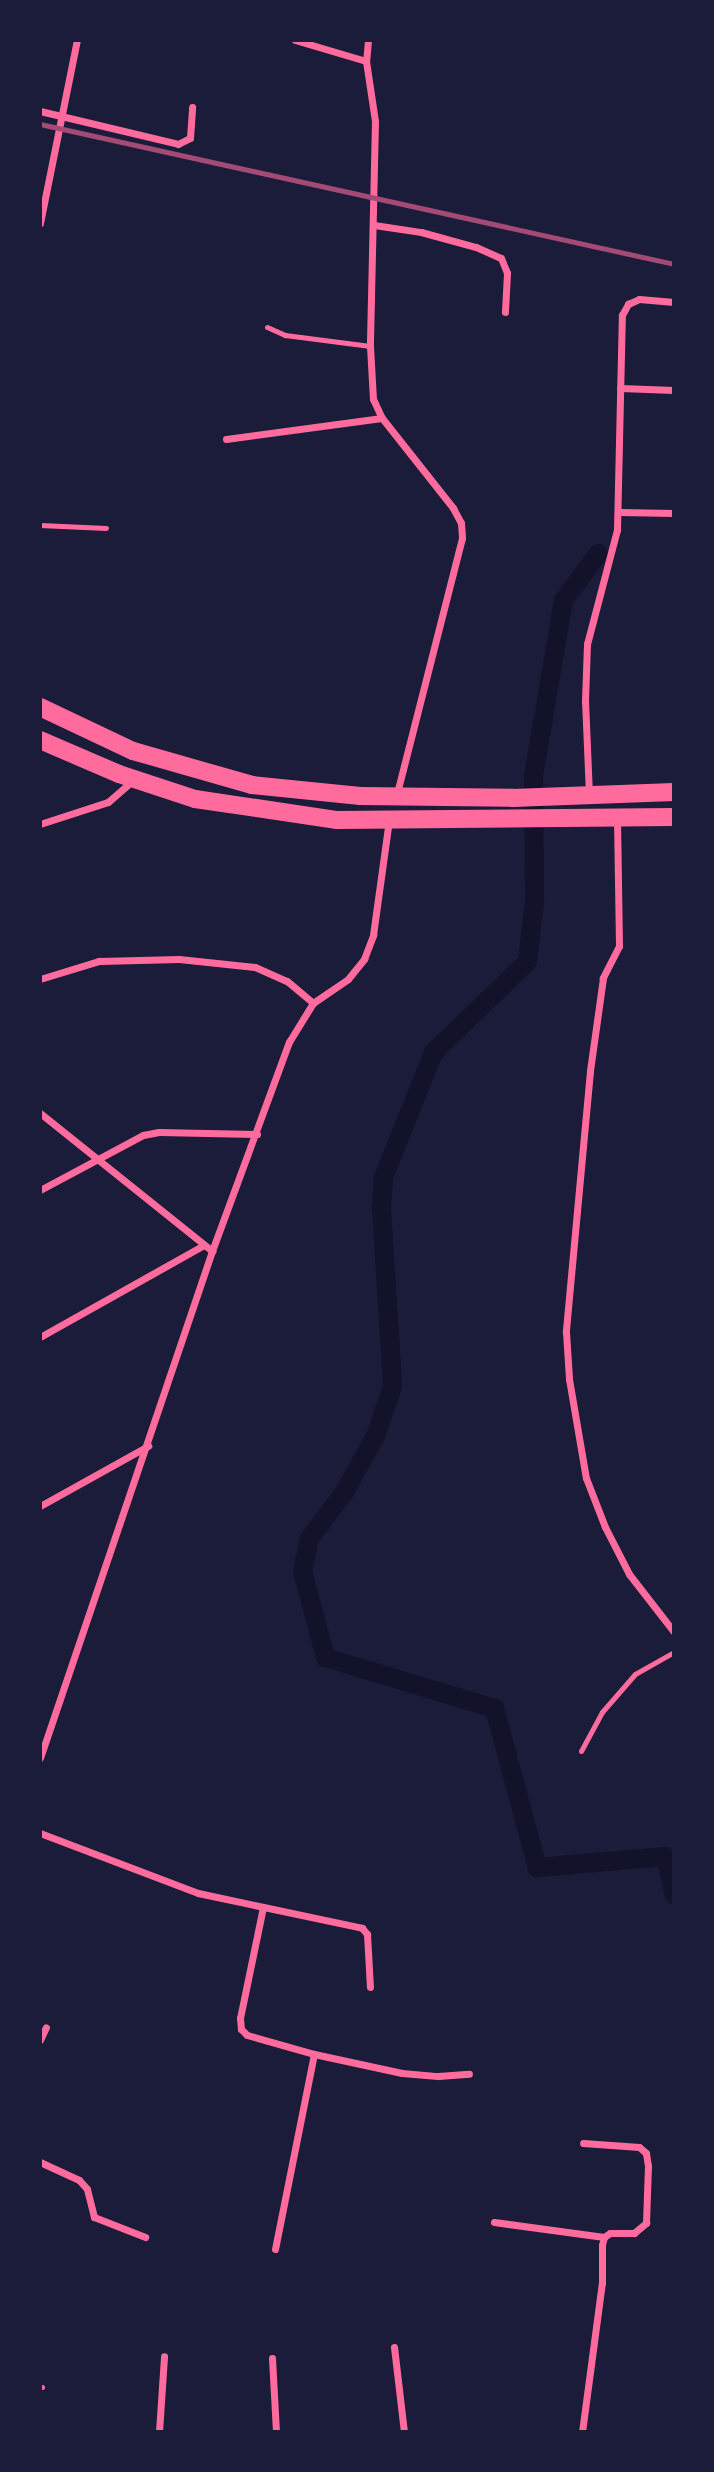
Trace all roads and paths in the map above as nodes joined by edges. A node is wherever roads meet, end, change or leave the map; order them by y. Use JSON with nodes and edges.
{"nodes":[{"id":1,"x":77,"y":40,"type":"edge"},
{"id":2,"x":295,"y":40,"type":"edge"},
{"id":3,"x":368,"y":40,"type":"edge"},
{"id":4,"x":366,"y":61,"type":"junction"},
{"id":5,"x":192,"y":107,"type":"dead end"},
{"id":6,"x":40,"y":111,"type":"edge"},
{"id":7,"x":63,"y":116,"type":"junction"},
{"id":8,"x":40,"y":223,"type":"edge"},
{"id":9,"x":374,"y":225,"type":"junction"},
{"id":10,"x":674,"y":302,"type":"edge"},
{"id":11,"x":505,"y":312,"type":"dead end"},
{"id":12,"x":267,"y":327,"type":"dead end"},
{"id":13,"x":370,"y":346,"type":"junction"},
{"id":14,"x":620,"y":388,"type":"junction"},
{"id":15,"x":674,"y":390,"type":"edge"},
{"id":16,"x":382,"y":418,"type":"junction"},
{"id":17,"x":226,"y":439,"type":"dead end"},
{"id":18,"x":619,"y":512,"type":"junction"},
{"id":19,"x":674,"y":513,"type":"edge"},
{"id":20,"x":40,"y":525,"type":"edge"},
{"id":21,"x":106,"y":528,"type":"dead end"},
{"id":22,"x":40,"y":707,"type":"edge"},
{"id":23,"x":46,"y":742,"type":"edge"},
{"id":24,"x":134,"y":779,"type":"junction"},
{"id":25,"x":674,"y":792,"type":"edge"},
{"id":26,"x":589,"y":796,"type":"junction"},
{"id":27,"x":396,"y":797,"type":"junction"},
{"id":28,"x":617,"y":817,"type":"junction"},
{"id":29,"x":674,"y":817,"type":"edge"},
{"id":30,"x":389,"y":820,"type":"junction"},
{"id":31,"x":40,"y":824,"type":"edge"},
{"id":32,"x":40,"y":979,"type":"edge"},
{"id":33,"x":313,"y":1003,"type":"junction"},
{"id":34,"x":40,"y":1114,"type":"edge"},
{"id":35,"x":257,"y":1134,"type":"junction"},
{"id":36,"x":97,"y":1159,"type":"junction"},
{"id":37,"x":40,"y":1190,"type":"edge"},
{"id":38,"x":204,"y":1245,"type":"junction"},
{"id":39,"x":212,"y":1251,"type":"junction"},
{"id":40,"x":40,"y":1337,"type":"edge"},
{"id":41,"x":148,"y":1446,"type":"junction"},
{"id":42,"x":40,"y":1506,"type":"edge"},
{"id":43,"x":674,"y":1632,"type":"edge"},
{"id":44,"x":674,"y":1652,"type":"edge"},
{"id":45,"x":581,"y":1751,"type":"dead end"},
{"id":46,"x":40,"y":1758,"type":"edge"},
{"id":47,"x":40,"y":1832,"type":"edge"},
{"id":48,"x":262,"y":1907,"type":"junction"},
{"id":49,"x":370,"y":1987,"type":"dead end"},
{"id":50,"x":46,"y":2027,"type":"dead end"},
{"id":51,"x":40,"y":2040,"type":"edge"},
{"id":52,"x":314,"y":2054,"type":"junction"},
{"id":53,"x":469,"y":2074,"type":"dead end"},
{"id":54,"x":583,"y":2143,"type":"dead end"},
{"id":55,"x":40,"y":2162,"type":"edge"},
{"id":56,"x":494,"y":2222,"type":"dead end"},
{"id":57,"x":145,"y":2237,"type":"dead end"},
{"id":58,"x":604,"y":2237,"type":"junction"},
{"id":59,"x":275,"y":2249,"type":"dead end"},
{"id":60,"x":394,"y":2347,"type":"dead end"},
{"id":61,"x":164,"y":2356,"type":"dead end"},
{"id":62,"x":272,"y":2358,"type":"dead end"},
{"id":63,"x":159,"y":2432,"type":"edge"},
{"id":64,"x":276,"y":2432,"type":"edge"},
{"id":65,"x":404,"y":2432,"type":"edge"},
{"id":66,"x":582,"y":2432,"type":"edge"}],
"edges":[{"from":1,"to":7,"type":"street"},
{"from":2,"to":4,"type":"street"},
{"from":3,"to":4,"type":"street"},
{"from":4,"to":9,"type":"street"},
{"from":5,"to":7,"type":"street"},
{"from":6,"to":7,"type":"street"},
{"from":7,"to":8,"type":"street"},
{"from":9,"to":11,"type":"street"},
{"from":9,"to":13,"type":"street"},
{"from":10,"to":14,"type":"street"},
{"from":12,"to":13,"type":"lane"},
{"from":13,"to":16,"type":"street"},
{"from":14,"to":15,"type":"street"},
{"from":14,"to":18,"type":"street"},
{"from":16,"to":17,"type":"street"},
{"from":16,"to":27,"type":"street"},
{"from":18,"to":19,"type":"street"},
{"from":18,"to":26,"type":"street"},
{"from":20,"to":21,"type":"lane"},
{"from":22,"to":27,"type":"highway"},
{"from":23,"to":24,"type":"highway"},
{"from":24,"to":30,"type":"highway"},
{"from":24,"to":31,"type":"street"},
{"from":25,"to":26,"type":"highway"},
{"from":26,"to":27,"type":"highway"},
{"from":28,"to":29,"type":"highway"},
{"from":28,"to":30,"type":"highway"},
{"from":28,"to":43,"type":"street"},
{"from":30,"to":33,"type":"street"},
{"from":32,"to":33,"type":"street"},
{"from":33,"to":35,"type":"street"},
{"from":34,"to":36,"type":"street"},
{"from":35,"to":36,"type":"street"},
{"from":35,"to":39,"type":"street"},
{"from":36,"to":37,"type":"street"},
{"from":36,"to":38,"type":"street"},
{"from":38,"to":39,"type":"street"},
{"from":38,"to":40,"type":"street"},
{"from":39,"to":41,"type":"street"},
{"from":41,"to":42,"type":"street"},
{"from":41,"to":46,"type":"street"},
{"from":44,"to":45,"type":"lane"},
{"from":47,"to":48,"type":"street"},
{"from":48,"to":49,"type":"street"},
{"from":48,"to":52,"type":"street"},
{"from":50,"to":51,"type":"street"},
{"from":52,"to":53,"type":"street"},
{"from":52,"to":59,"type":"street"},
{"from":54,"to":58,"type":"street"},
{"from":55,"to":57,"type":"street"},
{"from":56,"to":58,"type":"street"},
{"from":58,"to":66,"type":"street"},
{"from":60,"to":65,"type":"street"},
{"from":61,"to":63,"type":"street"},
{"from":62,"to":64,"type":"street"}]}
